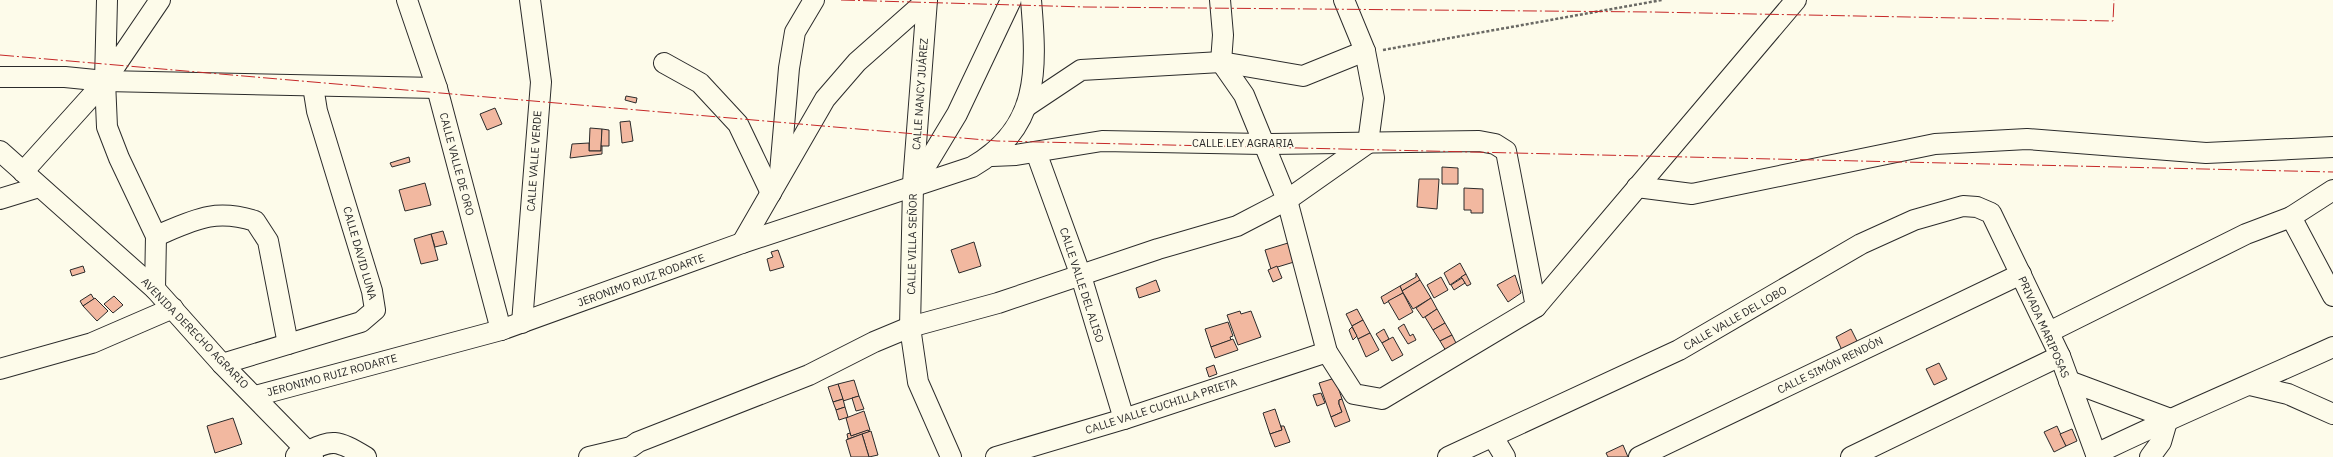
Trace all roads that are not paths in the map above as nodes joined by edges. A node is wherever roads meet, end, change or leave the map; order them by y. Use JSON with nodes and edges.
{"nodes":[{"id":1,"x":107,"y":0,"type":"edge"},
{"id":2,"x":160,"y":0,"type":"edge"},
{"id":3,"x":407,"y":0,"type":"edge"},
{"id":4,"x":530,"y":0,"type":"edge"},
{"id":5,"x":814,"y":0,"type":"edge"},
{"id":6,"x":927,"y":0,"type":"edge"},
{"id":7,"x":1011,"y":0,"type":"edge"},
{"id":8,"x":1030,"y":0,"type":"edge"},
{"id":9,"x":1220,"y":0,"type":"edge"},
{"id":10,"x":1344,"y":0,"type":"edge"},
{"id":11,"x":1796,"y":0,"type":"edge"},
{"id":12,"x":1364,"y":51,"type":"junction"},
{"id":13,"x":1221,"y":62,"type":"junction"},
{"id":14,"x":664,"y":63,"type":"dead end"},
{"id":15,"x":0,"y":77,"type":"edge"},
{"id":16,"x":105,"y":81,"type":"junction"},
{"id":17,"x":313,"y":86,"type":"junction"},
{"id":18,"x":437,"y":88,"type":"junction"},
{"id":19,"x":1027,"y":106,"type":"junction"},
{"id":20,"x":1368,"y":143,"type":"junction"},
{"id":21,"x":1263,"y":144,"type":"junction"},
{"id":22,"x":2333,"y":147,"type":"edge"},
{"id":23,"x":0,"y":151,"type":"edge"},
{"id":24,"x":1036,"y":152,"type":"junction"},
{"id":25,"x":992,"y":156,"type":"junction"},
{"id":26,"x":23,"y":172,"type":"junction"},
{"id":27,"x":775,"y":186,"type":"junction"},
{"id":28,"x":39,"y":187,"type":"junction"},
{"id":29,"x":913,"y":187,"type":"junction"},
{"id":30,"x":1637,"y":188,"type":"junction"},
{"id":31,"x":2333,"y":190,"type":"edge"},
{"id":32,"x":0,"y":199,"type":"edge"},
{"id":33,"x":1287,"y":200,"type":"junction"},
{"id":34,"x":1977,"y":207,"type":"joint"},
{"id":35,"x":2291,"y":216,"type":"junction"},
{"id":36,"x":156,"y":236,"type":"junction"},
{"id":37,"x":742,"y":243,"type":"junction"},
{"id":38,"x":2021,"y":274,"type":"junction"},
{"id":39,"x":1081,"y":276,"type":"junction"},
{"id":40,"x":154,"y":289,"type":"junction"},
{"id":41,"x":2333,"y":296,"type":"edge"},
{"id":42,"x":1536,"y":306,"type":"junction"},
{"id":43,"x":173,"y":308,"type":"junction"},
{"id":44,"x":522,"y":323,"type":"junction"},
{"id":45,"x":910,"y":327,"type":"junction"},
{"id":46,"x":502,"y":330,"type":"junction"},
{"id":47,"x":2049,"y":332,"type":"junction"},
{"id":48,"x":288,"y":344,"type":"junction"},
{"id":49,"x":2333,"y":347,"type":"edge"},
{"id":50,"x":1326,"y":352,"type":"junction"},
{"id":51,"x":2060,"y":356,"type":"junction"},
{"id":52,"x":222,"y":364,"type":"junction"},
{"id":53,"x":0,"y":369,"type":"edge"},
{"id":54,"x":2069,"y":381,"type":"junction"},
{"id":55,"x":2250,"y":385,"type":"junction"},
{"id":56,"x":255,"y":396,"type":"junction"},
{"id":57,"x":2333,"y":414,"type":"edge"},
{"id":58,"x":2168,"y":418,"type":"junction"},
{"id":59,"x":1124,"y":419,"type":"junction"},
{"id":60,"x":1493,"y":436,"type":"junction"},
{"id":61,"x":633,"y":452,"type":"edge"},
{"id":62,"x":305,"y":455,"type":"edge"},
{"id":63,"x":2097,"y":456,"type":"edge"},
{"id":64,"x":366,"y":457,"type":"edge"},
{"id":65,"x":589,"y":457,"type":"edge"},
{"id":66,"x":951,"y":457,"type":"edge"},
{"id":67,"x":996,"y":457,"type":"edge"},
{"id":68,"x":1448,"y":457,"type":"edge"},
{"id":69,"x":1505,"y":457,"type":"edge"},
{"id":70,"x":1639,"y":457,"type":"edge"},
{"id":71,"x":1851,"y":457,"type":"edge"},
{"id":72,"x":2150,"y":457,"type":"edge"}],
"edges":[{"from":1,"to":16,"type":"street"},
{"from":2,"to":16,"type":"street"},
{"from":3,"to":18,"type":"street","name":"CALLE VALLE DE ORO"},
{"from":4,"to":44,"type":"street","name":"CALLE VALLE VERDE"},
{"from":5,"to":27,"type":"street"},
{"from":6,"to":27,"type":"street"},
{"from":6,"to":29,"type":"street","name":"CALLE NANCY JUÁREZ"},
{"from":7,"to":29,"type":"street","name":"CALLE VILLA SEÑOR"},
{"from":8,"to":19,"type":"street"},
{"from":9,"to":13,"type":"street"},
{"from":10,"to":12,"type":"street"},
{"from":11,"to":30,"type":"street"},
{"from":12,"to":13,"type":"street"},
{"from":12,"to":20,"type":"street"},
{"from":13,"to":19,"type":"street"},
{"from":13,"to":21,"type":"street"},
{"from":14,"to":27,"type":"street"},
{"from":15,"to":16,"type":"street"},
{"from":16,"to":17,"type":"street"},
{"from":16,"to":26,"type":"street"},
{"from":16,"to":36,"type":"street"},
{"from":17,"to":18,"type":"street"},
{"from":17,"to":48,"type":"street","name":"CALLE DAVID LUNA"},
{"from":18,"to":46,"type":"street","name":"CALLE VALLE DE ORO"},
{"from":19,"to":25,"type":"street","name":"JERONIMO RUIZ RODARTE"},
{"from":20,"to":21,"type":"street","name":"CALLE LEY AGRARIA"},
{"from":20,"to":33,"type":"street"},
{"from":20,"to":42,"type":"street","name":"CALLE LEY AGRARIA"},
{"from":21,"to":24,"type":"street","name":"CALLE LEY AGRARIA"},
{"from":21,"to":33,"type":"street"},
{"from":22,"to":30,"type":"street"},
{"from":23,"to":26,"type":"street","name":"AVENIDA DERECHO AGRARIO"},
{"from":24,"to":25,"type":"street","name":"CALLE LEY AGRARIA"},
{"from":24,"to":39,"type":"street","name":"CALLE VALLE DEL ALISO"},
{"from":25,"to":29,"type":"street","name":"JERONIMO RUIZ RODARTE"},
{"from":26,"to":28,"type":"street","name":"AVENIDA DERECHO AGRARIO"},
{"from":27,"to":37,"type":"street"},
{"from":28,"to":32,"type":"street"},
{"from":28,"to":40,"type":"street","name":"AVENIDA DERECHO AGRARIO"},
{"from":29,"to":37,"type":"street","name":"JERONIMO RUIZ RODARTE"},
{"from":29,"to":45,"type":"street","name":"CALLE VILLA SEÑOR"},
{"from":30,"to":42,"type":"street"},
{"from":31,"to":35,"type":"street"},
{"from":33,"to":39,"type":"street"},
{"from":33,"to":50,"type":"street"},
{"from":34,"to":38,"type":"street","name":"PRIVADA MARIPOSAS"},
{"from":34,"to":60,"type":"street","name":"CALLE VALLE DEL LOBO"},
{"from":35,"to":41,"type":"street"},
{"from":35,"to":47,"type":"street"},
{"from":36,"to":40,"type":"street"},
{"from":36,"to":48,"type":"street"},
{"from":37,"to":44,"type":"street","name":"JERONIMO RUIZ RODARTE"},
{"from":38,"to":47,"type":"street","name":"PRIVADA MARIPOSAS"},
{"from":38,"to":70,"type":"street","name":"CALLE SIMÓN RENDÓN"},
{"from":39,"to":45,"type":"street"},
{"from":39,"to":59,"type":"street","name":"CALLE VALLE DEL ALISO"},
{"from":40,"to":43,"type":"street","name":"AVENIDA DERECHO AGRARIO"},
{"from":42,"to":50,"type":"street"},
{"from":43,"to":52,"type":"street","name":"AVENIDA DERECHO AGRARIO"},
{"from":43,"to":53,"type":"street"},
{"from":44,"to":46,"type":"street","name":"JERONIMO RUIZ RODARTE"},
{"from":45,"to":61,"type":"street"},
{"from":45,"to":66,"type":"street","name":"CALLE VILLA SEÑOR"},
{"from":46,"to":56,"type":"street","name":"JERONIMO RUIZ RODARTE"},
{"from":47,"to":51,"type":"street","name":"PRIVADA MARIPOSAS"},
{"from":48,"to":52,"type":"street","name":"CALLE DAVID LUNA"},
{"from":49,"to":55,"type":"street"},
{"from":50,"to":59,"type":"street","name":"CALLE VALLE CUCHILLA PRIETA"},
{"from":51,"to":54,"type":"street","name":"PRIVADA MARIPOSAS"},
{"from":51,"to":71,"type":"street"},
{"from":52,"to":56,"type":"street","name":"AVENIDA DERECHO AGRARIO"},
{"from":54,"to":58,"type":"street"},
{"from":54,"to":63,"type":"street","name":"PRIVADA MARIPOSAS"},
{"from":55,"to":57,"type":"street"},
{"from":55,"to":58,"type":"street"},
{"from":56,"to":62,"type":"street","name":"AVENIDA DERECHO AGRARIO"},
{"from":58,"to":63,"type":"street"},
{"from":58,"to":72,"type":"street"},
{"from":59,"to":67,"type":"street","name":"CALLE VALLE CUCHILLA PRIETA"},
{"from":60,"to":68,"type":"street","name":"CALLE VALLE DEL LOBO"},
{"from":60,"to":69,"type":"street"},
{"from":61,"to":65,"type":"street"},
{"from":62,"to":64,"type":"street"}]}
